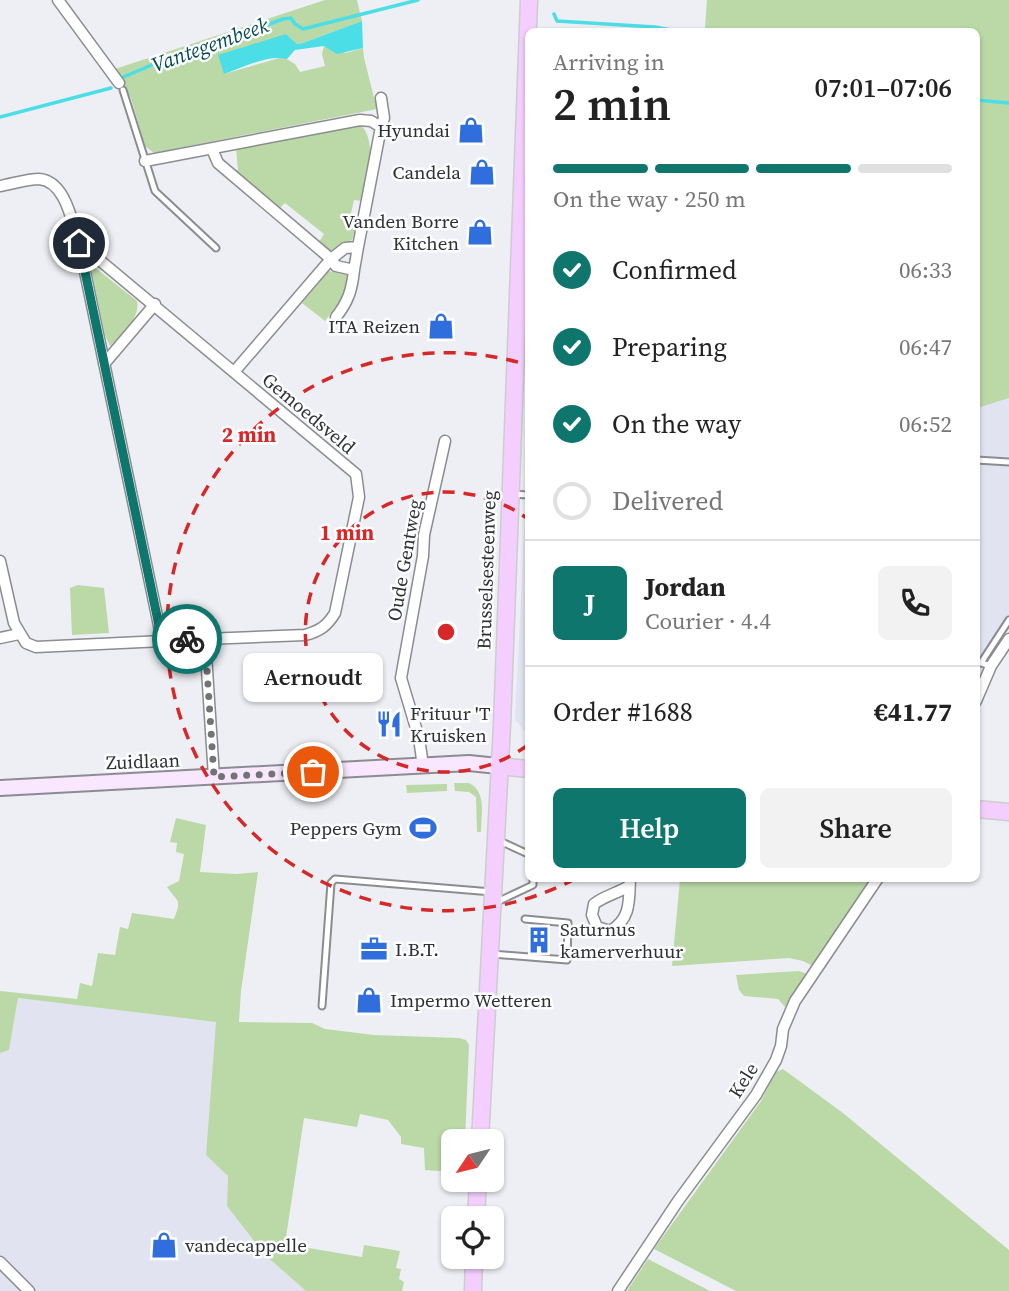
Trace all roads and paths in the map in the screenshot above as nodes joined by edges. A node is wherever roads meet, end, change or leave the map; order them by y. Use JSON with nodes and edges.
{"nodes":[{"id":1,"x":58,"y":0,"type":"edge"},
{"id":2,"x":529,"y":0,"type":"edge"},
{"id":3,"x":528,"y":28,"type":"edge"},
{"id":4,"x":121,"y":86,"type":"joint"},
{"id":5,"x":381,"y":98,"type":"dead end"},
{"id":6,"x":525,"y":104,"type":"edge"},
{"id":7,"x":381,"y":127,"type":"junction"},
{"id":8,"x":212,"y":149,"type":"junction"},
{"id":9,"x":145,"y":161,"type":"junction"},
{"id":10,"x":0,"y":186,"type":"edge"},
{"id":11,"x":79,"y":243,"type":"junction"},
{"id":12,"x":358,"y":247,"type":"junction"},
{"id":13,"x":216,"y":248,"type":"dead end"},
{"id":14,"x":331,"y":259,"type":"junction"},
{"id":15,"x":354,"y":270,"type":"junction"},
{"id":16,"x":155,"y":304,"type":"junction"},
{"id":17,"x":336,"y":317,"type":"dead end"},
{"id":18,"x":104,"y":364,"type":"junction"},
{"id":19,"x":234,"y":372,"type":"junction"},
{"id":20,"x":445,"y":441,"type":"dead end"},
{"id":21,"x":980,"y":460,"type":"edge"},
{"id":22,"x":1009,"y":462,"type":"edge"},
{"id":23,"x":510,"y":494,"type":"junction"},
{"id":24,"x":525,"y":495,"type":"edge"},
{"id":25,"x":0,"y":561,"type":"edge"},
{"id":26,"x":1009,"y":620,"type":"edge"},
{"id":27,"x":19,"y":634,"type":"junction"},
{"id":28,"x":0,"y":638,"type":"edge"},
{"id":29,"x":205,"y":639,"type":"junction"},
{"id":30,"x":1009,"y":639,"type":"edge"},
{"id":31,"x":162,"y":640,"type":"junction"},
{"id":32,"x":983,"y":664,"type":"edge"},
{"id":33,"x":423,"y":766,"type":"junction"},
{"id":34,"x":498,"y":766,"type":"junction"},
{"id":35,"x":525,"y":769,"type":"edge"},
{"id":36,"x":214,"y":777,"type":"junction"},
{"id":37,"x":0,"y":788,"type":"edge"},
{"id":38,"x":980,"y":809,"type":"edge"},
{"id":39,"x":1009,"y":812,"type":"edge"},
{"id":40,"x":495,"y":838,"type":"junction"},
{"id":41,"x":525,"y":853,"type":"edge"},
{"id":42,"x":533,"y":882,"type":"edge"},
{"id":43,"x":629,"y":882,"type":"edge"},
{"id":44,"x":875,"y":882,"type":"edge"},
{"id":45,"x":491,"y":898,"type":"junction"},
{"id":46,"x":524,"y":919,"type":"dead end"},
{"id":47,"x":489,"y":954,"type":"junction"},
{"id":48,"x":323,"y":1006,"type":"dead end"},
{"id":49,"x":481,"y":1129,"type":"edge"},
{"id":50,"x":0,"y":1262,"type":"edge"},
{"id":51,"x":474,"y":1269,"type":"edge"},
{"id":52,"x":29,"y":1291,"type":"edge"},
{"id":53,"x":473,"y":1291,"type":"edge"},
{"id":54,"x":618,"y":1291,"type":"edge"}],
"edges":[{"from":1,"to":4,"type":"street"},
{"from":2,"to":3,"type":"main road","name":"Brusselsesteenweg"},
{"from":4,"to":9,"type":"lane"},
{"from":5,"to":7,"type":"street"},
{"from":6,"to":23,"type":"main road","name":"Brusselsesteenweg"},
{"from":7,"to":8,"type":"street"},
{"from":7,"to":12,"type":"street"},
{"from":8,"to":9,"type":"street"},
{"from":8,"to":14,"type":"street"},
{"from":9,"to":13,"type":"lane"},
{"from":10,"to":11,"type":"street"},
{"from":11,"to":16,"type":"street","name":"Gemoedsveld"},
{"from":11,"to":18,"type":"street"},
{"from":12,"to":14,"type":"street"},
{"from":12,"to":15,"type":"street"},
{"from":14,"to":15,"type":"street"},
{"from":14,"to":19,"type":"street"},
{"from":15,"to":17,"type":"street"},
{"from":16,"to":18,"type":"street"},
{"from":16,"to":19,"type":"street","name":"Gemoedsveld"},
{"from":18,"to":31,"type":"street"},
{"from":19,"to":29,"type":"street","name":"Gemoedsveld"},
{"from":20,"to":33,"type":"street","name":"Oude Gentweg"},
{"from":21,"to":22,"type":"lane"},
{"from":23,"to":24,"type":"lane"},
{"from":23,"to":34,"type":"main road","name":"Brusselsesteenweg"},
{"from":25,"to":27,"type":"street"},
{"from":26,"to":32,"type":"lane"},
{"from":27,"to":28,"type":"street"},
{"from":27,"to":31,"type":"street"},
{"from":29,"to":31,"type":"street"},
{"from":29,"to":36,"type":"street"},
{"from":30,"to":32,"type":"street"},
{"from":33,"to":34,"type":"main road","name":"Zuidlaan"},
{"from":33,"to":36,"type":"main road","name":"Zuidlaan"},
{"from":34,"to":35,"type":"main road"},
{"from":34,"to":40,"type":"main road","name":"Brusselsesteenweg"},
{"from":36,"to":37,"type":"main road","name":"Zuidlaan"},
{"from":38,"to":39,"type":"main road"},
{"from":40,"to":41,"type":"lane"},
{"from":40,"to":45,"type":"main road","name":"Brusselsesteenweg"},
{"from":42,"to":45,"type":"lane"},
{"from":43,"to":43,"type":"street"},
{"from":44,"to":54,"type":"street","name":"Kele"},
{"from":45,"to":47,"type":"main road","name":"Brusselsesteenweg"},
{"from":45,"to":48,"type":"lane"},
{"from":46,"to":47,"type":"lane"},
{"from":47,"to":49,"type":"main road","name":"Brusselsesteenweg"},
{"from":50,"to":52,"type":"street"},
{"from":51,"to":53,"type":"main road"}]}
